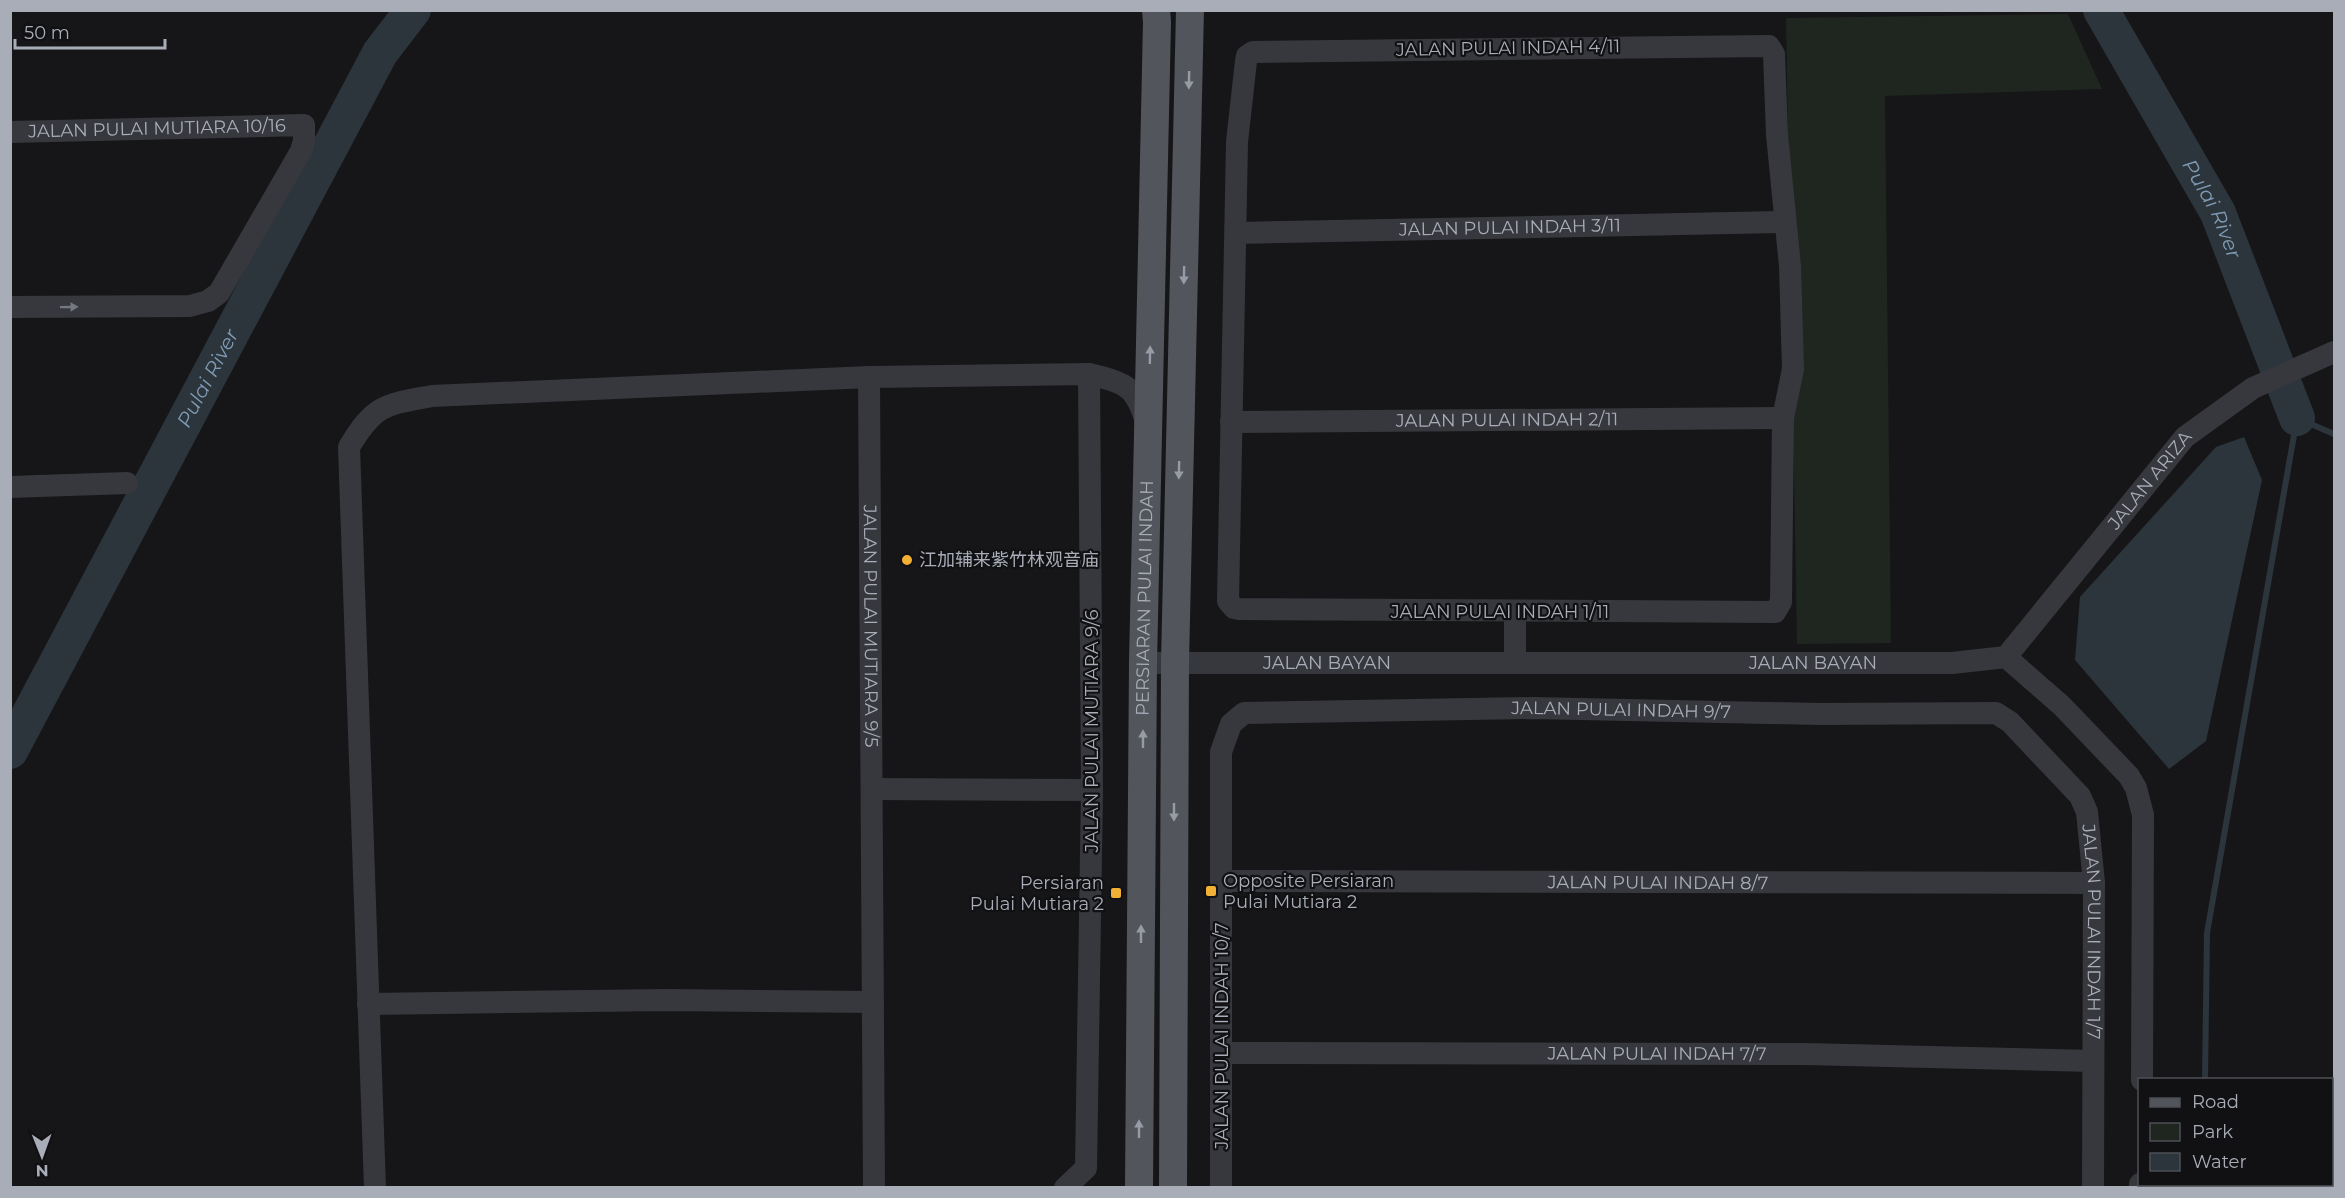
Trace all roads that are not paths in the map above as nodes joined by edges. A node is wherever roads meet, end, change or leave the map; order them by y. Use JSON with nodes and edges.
{"nodes":[{"id":1,"x":1156,"y":10,"type":"edge"},
{"id":2,"x":1190,"y":10,"type":"edge"},
{"id":3,"x":10,"y":132,"type":"edge"},
{"id":4,"x":1785,"y":222,"type":"junction"},
{"id":5,"x":1236,"y":232,"type":"junction"},
{"id":6,"x":10,"y":308,"type":"edge"},
{"id":7,"x":2334,"y":352,"type":"edge"},
{"id":8,"x":1089,"y":374,"type":"junction"},
{"id":9,"x":869,"y":377,"type":"junction"},
{"id":10,"x":1783,"y":418,"type":"junction"},
{"id":11,"x":1231,"y":422,"type":"junction"},
{"id":12,"x":1148,"y":432,"type":"junction"},
{"id":13,"x":127,"y":483,"type":"dead end"},
{"id":14,"x":10,"y":487,"type":"edge"},
{"id":15,"x":1515,"y":612,"type":"junction"},
{"id":16,"x":2006,"y":657,"type":"junction"},
{"id":17,"x":1175,"y":662,"type":"junction"},
{"id":18,"x":1143,"y":663,"type":"junction"},
{"id":19,"x":1515,"y":663,"type":"junction"},
{"id":20,"x":1244,"y":713,"type":"joint"},
{"id":21,"x":1996,"y":713,"type":"joint"},
{"id":22,"x":872,"y":789,"type":"junction"},
{"id":23,"x":1092,"y":790,"type":"junction"},
{"id":24,"x":1222,"y":881,"type":"junction"},
{"id":25,"x":2094,"y":883,"type":"junction"},
{"id":26,"x":873,"y":1002,"type":"junction"},
{"id":27,"x":368,"y":1004,"type":"junction"},
{"id":28,"x":1222,"y":1053,"type":"junction"},
{"id":29,"x":2092,"y":1061,"type":"junction"},
{"id":30,"x":2142,"y":1078,"type":"edge"},
{"id":31,"x":375,"y":1188,"type":"edge"},
{"id":32,"x":874,"y":1188,"type":"edge"},
{"id":33,"x":1065,"y":1188,"type":"edge"},
{"id":34,"x":1139,"y":1188,"type":"edge"},
{"id":35,"x":1173,"y":1188,"type":"edge"},
{"id":36,"x":1221,"y":1188,"type":"edge"},
{"id":37,"x":2093,"y":1188,"type":"edge"}],
"edges":[{"from":12,"to":1,"type":"main road","name":"PERSIARAN PULAI INDAH","one_way":true},
{"from":2,"to":17,"type":"main road","name":"PERSIARAN PULAI INDAH","one_way":true},
{"from":6,"to":3,"type":"street","name":"JALAN PULAI MUTIARA 10/16","one_way":true},
{"from":4,"to":5,"type":"street","name":"JALAN PULAI INDAH 3/11"},
{"from":4,"to":5,"type":"street","name":"JALAN PULAI INDAH 4/11"},
{"from":4,"to":10,"type":"street"},
{"from":5,"to":11,"type":"street"},
{"from":7,"to":16,"type":"street","name":"JALAN ARIZA"},
{"from":8,"to":9,"type":"street"},
{"from":8,"to":12,"type":"street"},
{"from":8,"to":23,"type":"street","name":"JALAN PULAI MUTIARA 9/6"},
{"from":9,"to":22,"type":"street","name":"JALAN PULAI MUTIARA 9/5"},
{"from":9,"to":27,"type":"street"},
{"from":10,"to":11,"type":"street","name":"JALAN PULAI INDAH 2/11"},
{"from":10,"to":15,"type":"street","name":"JALAN PULAI INDAH 1/11"},
{"from":11,"to":15,"type":"street","name":"JALAN PULAI INDAH 1/11"},
{"from":12,"to":18,"type":"main road","name":"PERSIARAN PULAI INDAH"},
{"from":13,"to":14,"type":"street"},
{"from":15,"to":19,"type":"street"},
{"from":16,"to":19,"type":"street","name":"JALAN BAYAN"},
{"from":16,"to":30,"type":"street"},
{"from":17,"to":18,"type":"street","name":"JALAN BAYAN"},
{"from":17,"to":19,"type":"street","name":"JALAN BAYAN"},
{"from":17,"to":35,"type":"main road","name":"PERSIARAN PULAI INDAH","one_way":true},
{"from":34,"to":18,"type":"main road","name":"PERSIARAN PULAI INDAH","one_way":true},
{"from":20,"to":21,"type":"street","name":"JALAN PULAI INDAH 9/7"},
{"from":20,"to":24,"type":"street","name":"JALAN PULAI INDAH 10/7"},
{"from":21,"to":25,"type":"street","name":"JALAN PULAI INDAH 1/7"},
{"from":22,"to":23,"type":"street"},
{"from":22,"to":26,"type":"street","name":"JALAN PULAI MUTIARA 9/5"},
{"from":23,"to":33,"type":"street","name":"JALAN PULAI MUTIARA 9/6"},
{"from":24,"to":25,"type":"street","name":"JALAN PULAI INDAH 8/7"},
{"from":24,"to":28,"type":"street","name":"JALAN PULAI INDAH 10/7"},
{"from":25,"to":29,"type":"street","name":"JALAN PULAI INDAH 1/7"},
{"from":26,"to":27,"type":"street"},
{"from":26,"to":32,"type":"street","name":"JALAN PULAI MUTIARA 9/5"},
{"from":27,"to":31,"type":"street"},
{"from":28,"to":29,"type":"street","name":"JALAN PULAI INDAH 7/7"},
{"from":28,"to":36,"type":"street","name":"JALAN PULAI INDAH 10/7"},
{"from":29,"to":37,"type":"street","name":"JALAN PULAI INDAH 1/7"}]}
